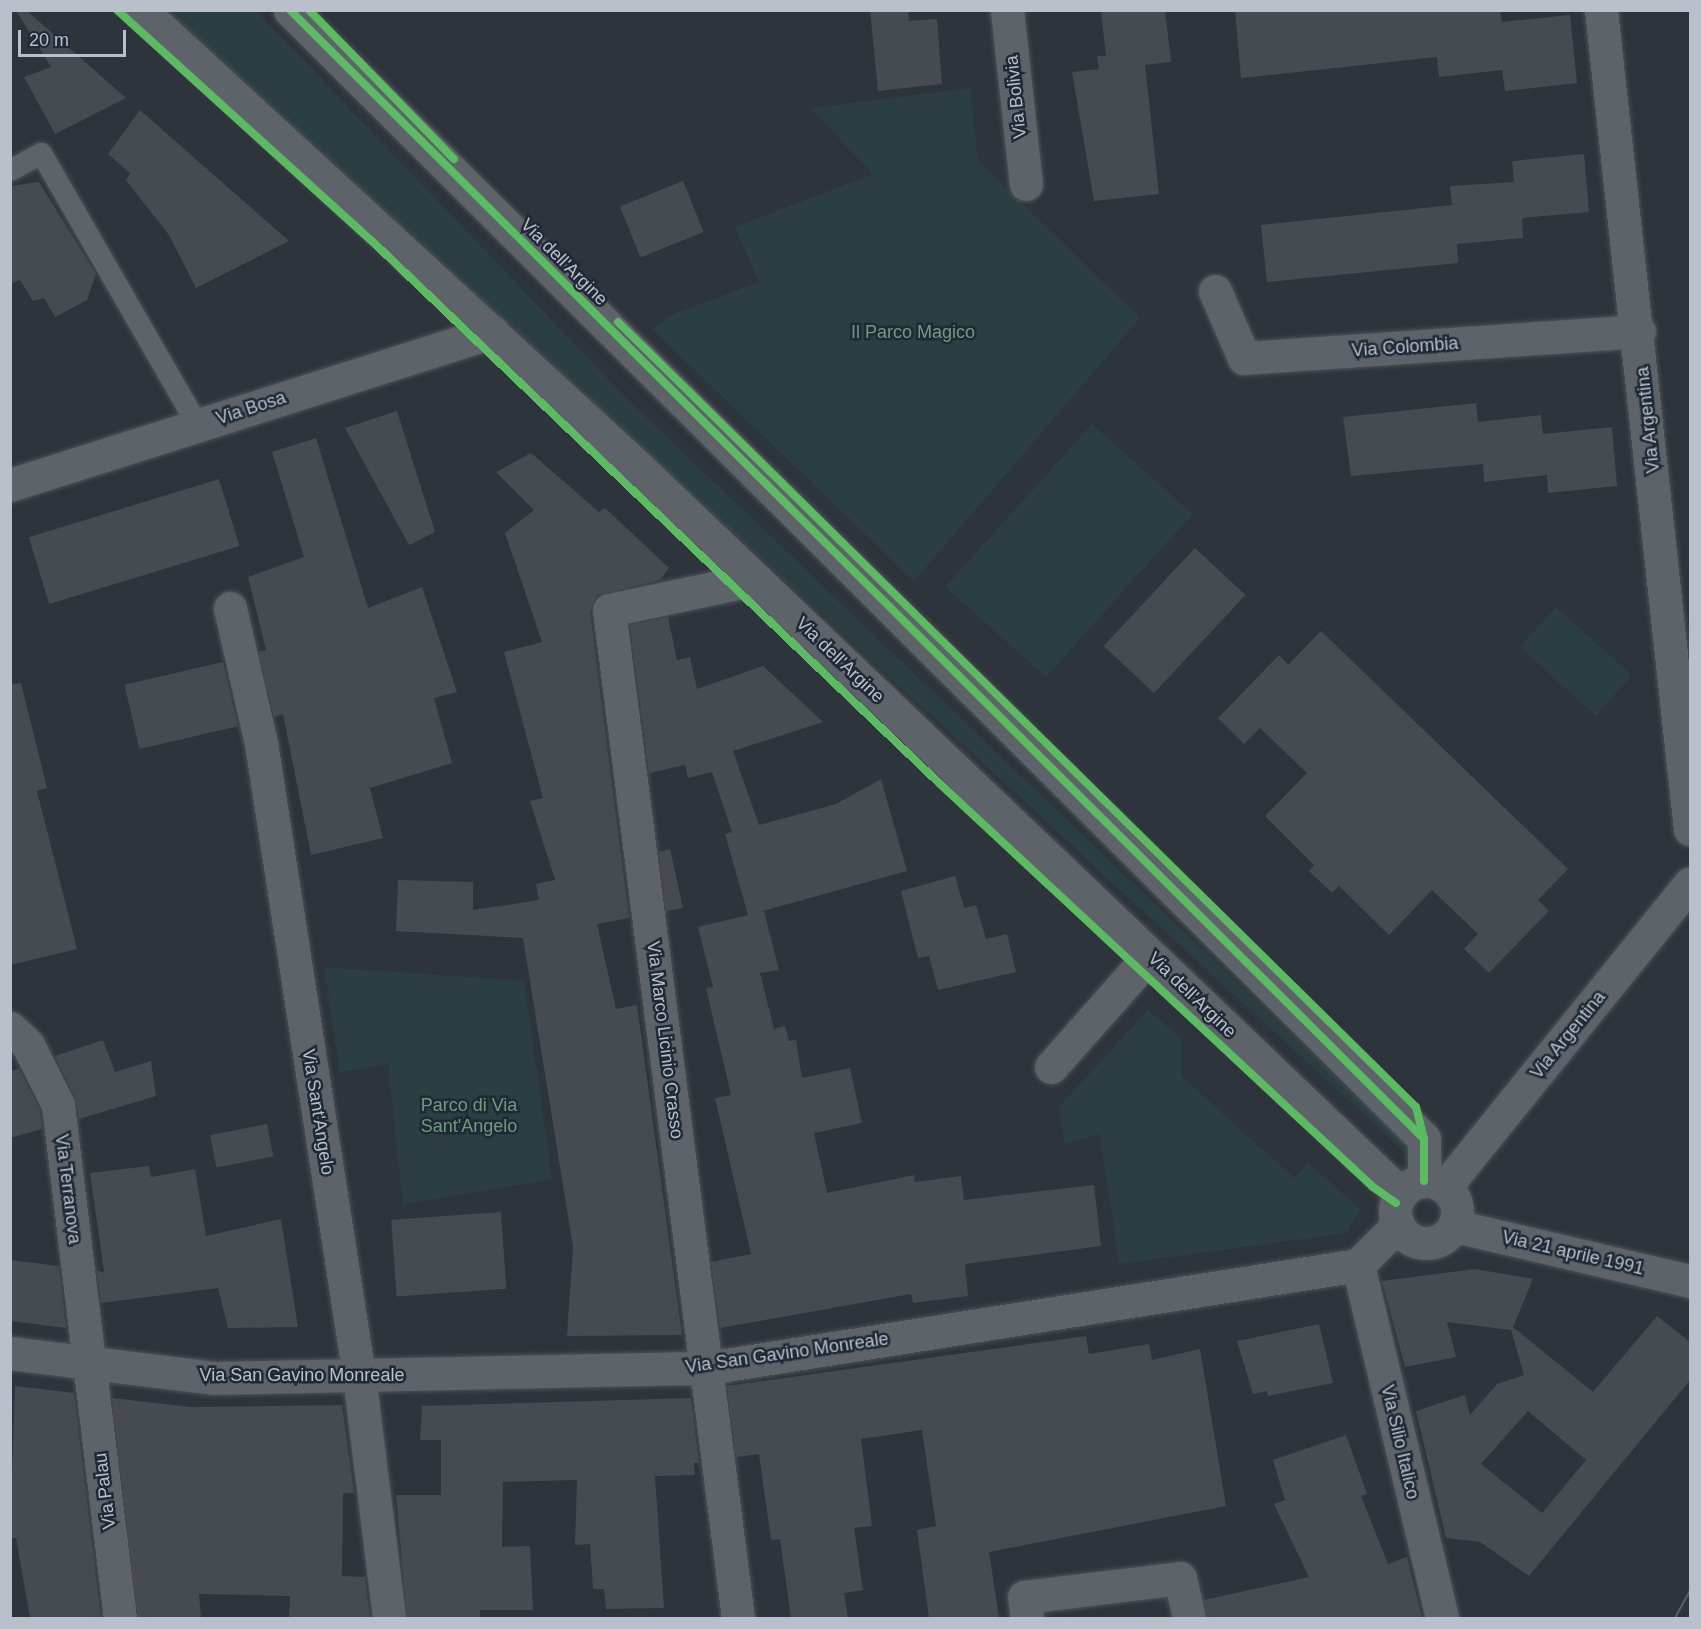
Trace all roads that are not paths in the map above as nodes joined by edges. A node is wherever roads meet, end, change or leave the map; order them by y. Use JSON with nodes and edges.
{"nodes":[{"id":1,"x":141,"y":10,"type":"edge"},
{"id":2,"x":290,"y":10,"type":"edge"},
{"id":3,"x":1006,"y":10,"type":"edge"},
{"id":4,"x":1601,"y":10,"type":"edge"},
{"id":5,"x":10,"y":170,"type":"edge"},
{"id":6,"x":1026,"y":184,"type":"dead end"},
{"id":7,"x":1215,"y":291,"type":"dead end"},
{"id":8,"x":1639,"y":331,"type":"junction"},
{"id":9,"x":492,"y":332,"type":"junction"},
{"id":10,"x":198,"y":426,"type":"junction"},
{"id":11,"x":10,"y":485,"type":"edge"},
{"id":12,"x":756,"y":579,"type":"junction"},
{"id":13,"x":230,"y":608,"type":"dead end"},
{"id":14,"x":1690,"y":830,"type":"edge"},
{"id":15,"x":1690,"y":883,"type":"edge"},
{"id":16,"x":1150,"y":954,"type":"junction"},
{"id":17,"x":10,"y":1028,"type":"edge"},
{"id":18,"x":1051,"y":1067,"type":"dead end"},
{"id":19,"x":1417,"y":1196,"type":"junction"},
{"id":20,"x":1455,"y":1226,"type":"junction"},
{"id":21,"x":1358,"y":1265,"type":"junction"},
{"id":22,"x":1690,"y":1281,"type":"edge"},
{"id":23,"x":10,"y":1353,"type":"edge"},
{"id":24,"x":90,"y":1364,"type":"junction"},
{"id":25,"x":707,"y":1368,"type":"junction"},
{"id":26,"x":359,"y":1376,"type":"junction"},
{"id":27,"x":1026,"y":1608,"type":"edge"},
{"id":28,"x":120,"y":1618,"type":"edge"},
{"id":29,"x":389,"y":1618,"type":"edge"},
{"id":30,"x":738,"y":1618,"type":"edge"},
{"id":31,"x":1188,"y":1618,"type":"edge"},
{"id":32,"x":1442,"y":1618,"type":"edge"}],
"edges":[{"from":1,"to":9,"type":"street","name":"Via dell'Argine"},
{"from":2,"to":19,"type":"street","name":"Via dell'Argine"},
{"from":3,"to":6,"type":"street","name":"Via Bolivia"},
{"from":4,"to":8,"type":"street","name":"Via Argentina"},
{"from":5,"to":10,"type":"lane"},
{"from":7,"to":8,"type":"street","name":"Via Colombia"},
{"from":8,"to":14,"type":"street","name":"Via Argentina"},
{"from":9,"to":10,"type":"street","name":"Via Bosa"},
{"from":9,"to":12,"type":"street","name":"Via dell'Argine"},
{"from":10,"to":11,"type":"street","name":"Via Bosa"},
{"from":12,"to":16,"type":"street","name":"Via dell'Argine"},
{"from":12,"to":25,"type":"street","name":"Via Marco Licinio Crasso"},
{"from":13,"to":26,"type":"street","name":"Via Sant'Angelo"},
{"from":15,"to":19,"type":"street","name":"Via Argentina"},
{"from":16,"to":18,"type":"street"},
{"from":16,"to":19,"type":"street","name":"Via dell'Argine"},
{"from":17,"to":24,"type":"street","name":"Via Terranova"},
{"from":19,"to":20,"type":"street"},
{"from":19,"to":20,"type":"street"},
{"from":19,"to":21,"type":"street"},
{"from":20,"to":22,"type":"street","name":"Via 21 aprile 1991"},
{"from":21,"to":25,"type":"street","name":"Via San Gavino Monreale"},
{"from":21,"to":32,"type":"street","name":"Via Silio Italico"},
{"from":23,"to":24,"type":"street","name":"Via San Gavino Monreale"},
{"from":24,"to":26,"type":"street","name":"Via San Gavino Monreale"},
{"from":24,"to":28,"type":"street","name":"Via Palau"},
{"from":25,"to":26,"type":"street","name":"Via San Gavino Monreale"},
{"from":25,"to":30,"type":"street","name":"Via Marco Licinio Crasso"},
{"from":26,"to":29,"type":"street","name":"Via Sant'Angelo"},
{"from":27,"to":31,"type":"street"}]}
